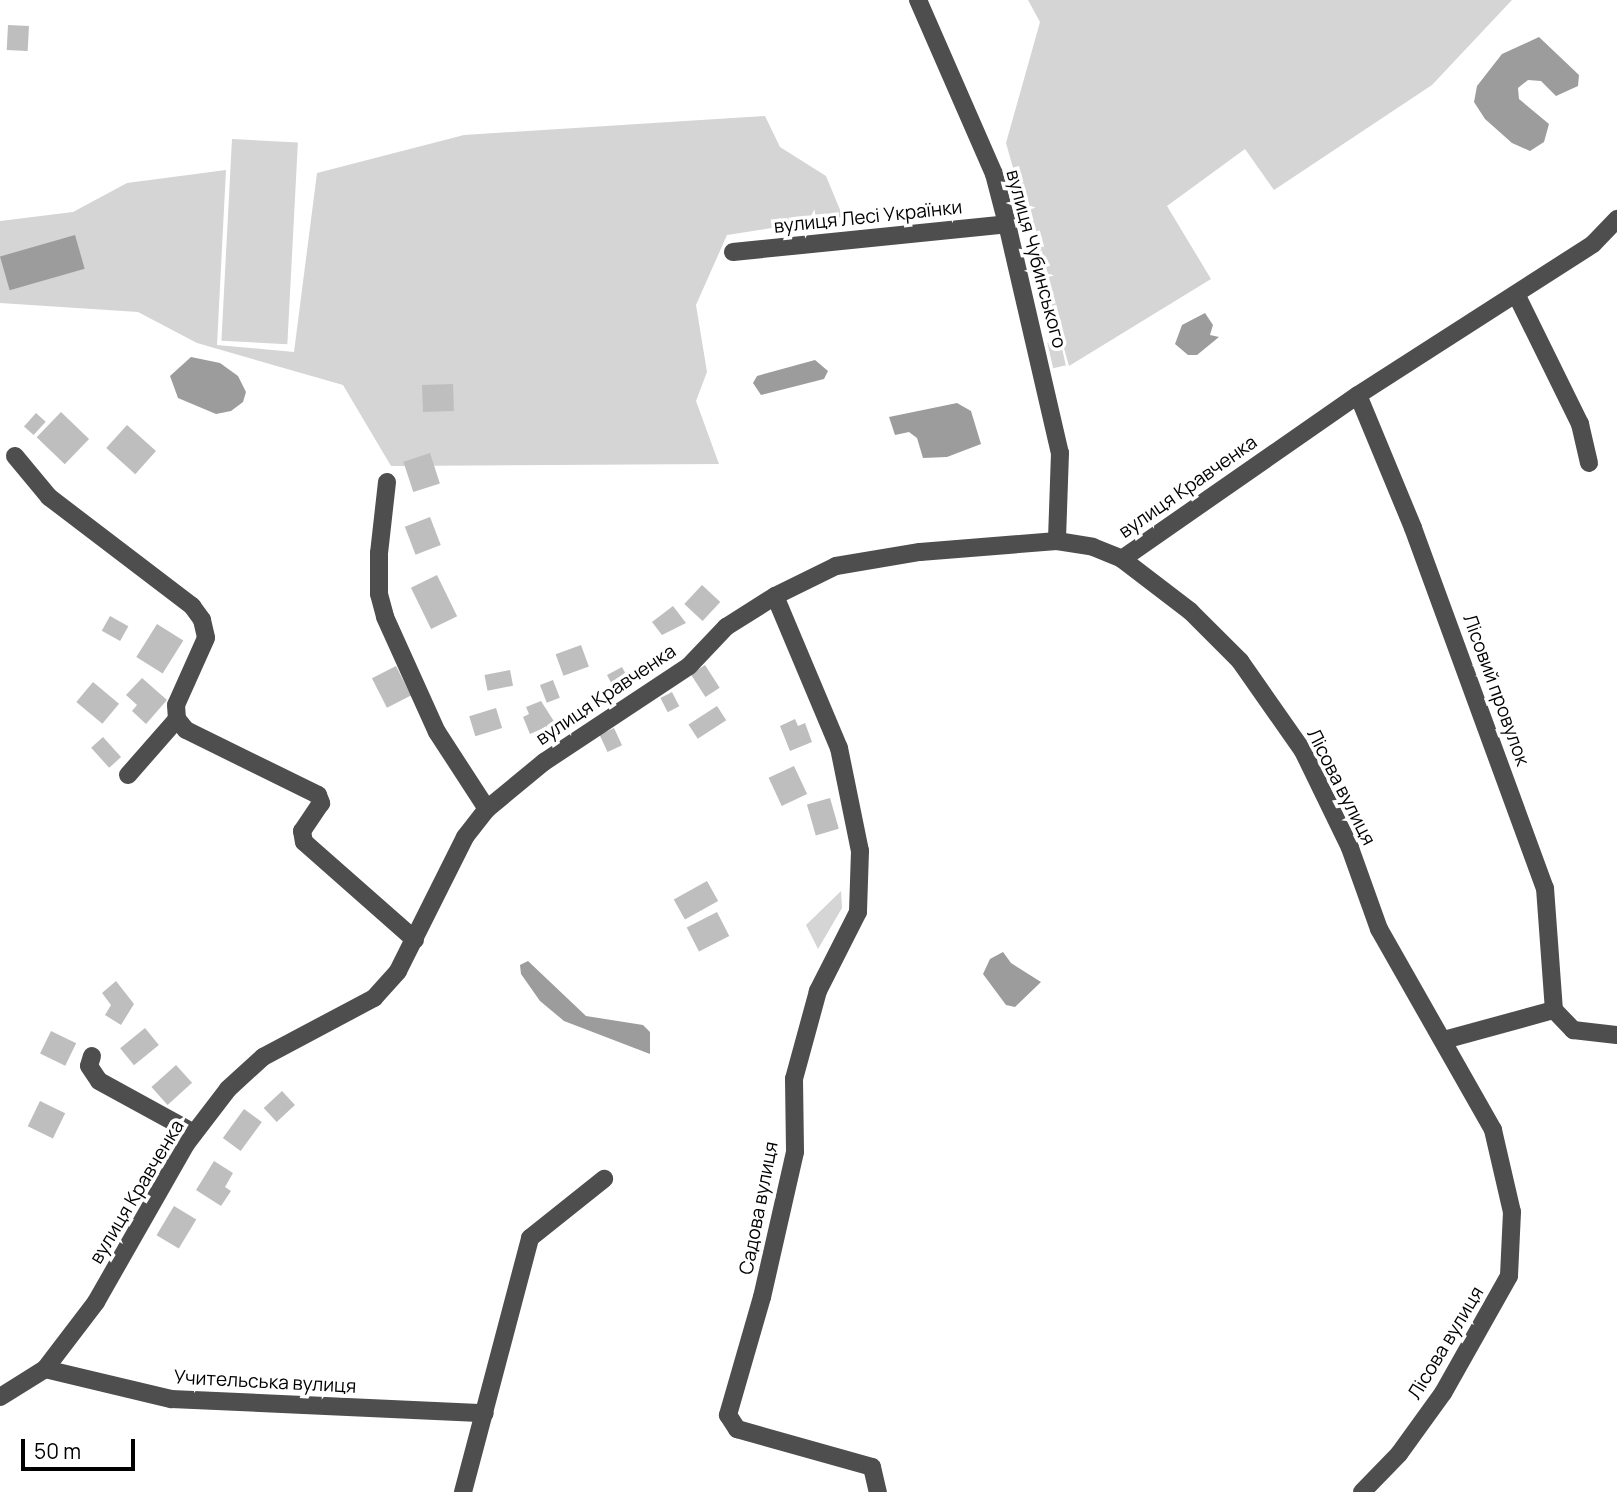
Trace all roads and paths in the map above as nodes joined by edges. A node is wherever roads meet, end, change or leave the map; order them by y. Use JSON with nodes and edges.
{"nodes":[{"id":1,"x":918,"y":0,"type":"edge"},
{"id":2,"x":1617,"y":219,"type":"edge"},
{"id":3,"x":1007,"y":224,"type":"junction"},
{"id":4,"x":733,"y":252,"type":"dead end"},
{"id":5,"x":1517,"y":296,"type":"junction"},
{"id":6,"x":1358,"y":395,"type":"junction"},
{"id":7,"x":15,"y":456,"type":"dead end"},
{"id":8,"x":1589,"y":463,"type":"dead end"},
{"id":9,"x":387,"y":482,"type":"dead end"},
{"id":10,"x":1056,"y":541,"type":"junction"},
{"id":11,"x":1122,"y":559,"type":"junction"},
{"id":12,"x":775,"y":596,"type":"junction"},
{"id":13,"x":177,"y":719,"type":"junction"},
{"id":14,"x":128,"y":775,"type":"dead end"},
{"id":15,"x":486,"y":809,"type":"junction"},
{"id":16,"x":415,"y":940,"type":"junction"},
{"id":17,"x":1554,"y":1010,"type":"junction"},
{"id":18,"x":1617,"y":1035,"type":"edge"},
{"id":19,"x":1444,"y":1040,"type":"junction"},
{"id":20,"x":92,"y":1056,"type":"dead end"},
{"id":21,"x":194,"y":1133,"type":"junction"},
{"id":22,"x":604,"y":1179,"type":"dead end"},
{"id":23,"x":46,"y":1369,"type":"junction"},
{"id":24,"x":0,"y":1397,"type":"edge"},
{"id":25,"x":485,"y":1413,"type":"junction"},
{"id":26,"x":463,"y":1492,"type":"edge"},
{"id":27,"x":878,"y":1492,"type":"edge"},
{"id":28,"x":1362,"y":1492,"type":"edge"}],
"edges":[{"from":1,"to":3,"type":"street","name":"вулиця Чубинського"},
{"from":2,"to":5,"type":"street","name":"вулиця Кравченка"},
{"from":3,"to":4,"type":"street","name":"вулиця Лесі Українки"},
{"from":3,"to":10,"type":"street","name":"вулиця Чубинського"},
{"from":5,"to":6,"type":"street","name":"вулиця Кравченка"},
{"from":5,"to":8,"type":"street"},
{"from":6,"to":11,"type":"street","name":"вулиця Кравченка"},
{"from":6,"to":17,"type":"street","name":"Лісовий провулок"},
{"from":7,"to":13,"type":"street"},
{"from":9,"to":15,"type":"street"},
{"from":10,"to":11,"type":"street","name":"вулиця Кравченка"},
{"from":10,"to":12,"type":"street","name":"вулиця Кравченка"},
{"from":11,"to":19,"type":"street","name":"Лісова вулиця"},
{"from":12,"to":15,"type":"street","name":"вулиця Кравченка"},
{"from":12,"to":27,"type":"street","name":"Садова вулиця"},
{"from":13,"to":14,"type":"street"},
{"from":13,"to":16,"type":"street"},
{"from":15,"to":16,"type":"street","name":"вулиця Кравченка"},
{"from":16,"to":21,"type":"street","name":"вулиця Кравченка"},
{"from":17,"to":18,"type":"street"},
{"from":17,"to":19,"type":"street"},
{"from":19,"to":28,"type":"street","name":"Лісова вулиця"},
{"from":20,"to":21,"type":"street"},
{"from":21,"to":23,"type":"street","name":"вулиця Кравченка"},
{"from":22,"to":25,"type":"street"},
{"from":23,"to":24,"type":"street","name":"вулиця Кравченка"},
{"from":23,"to":25,"type":"street","name":"Учительська вулиця"},
{"from":25,"to":26,"type":"street"}]}
